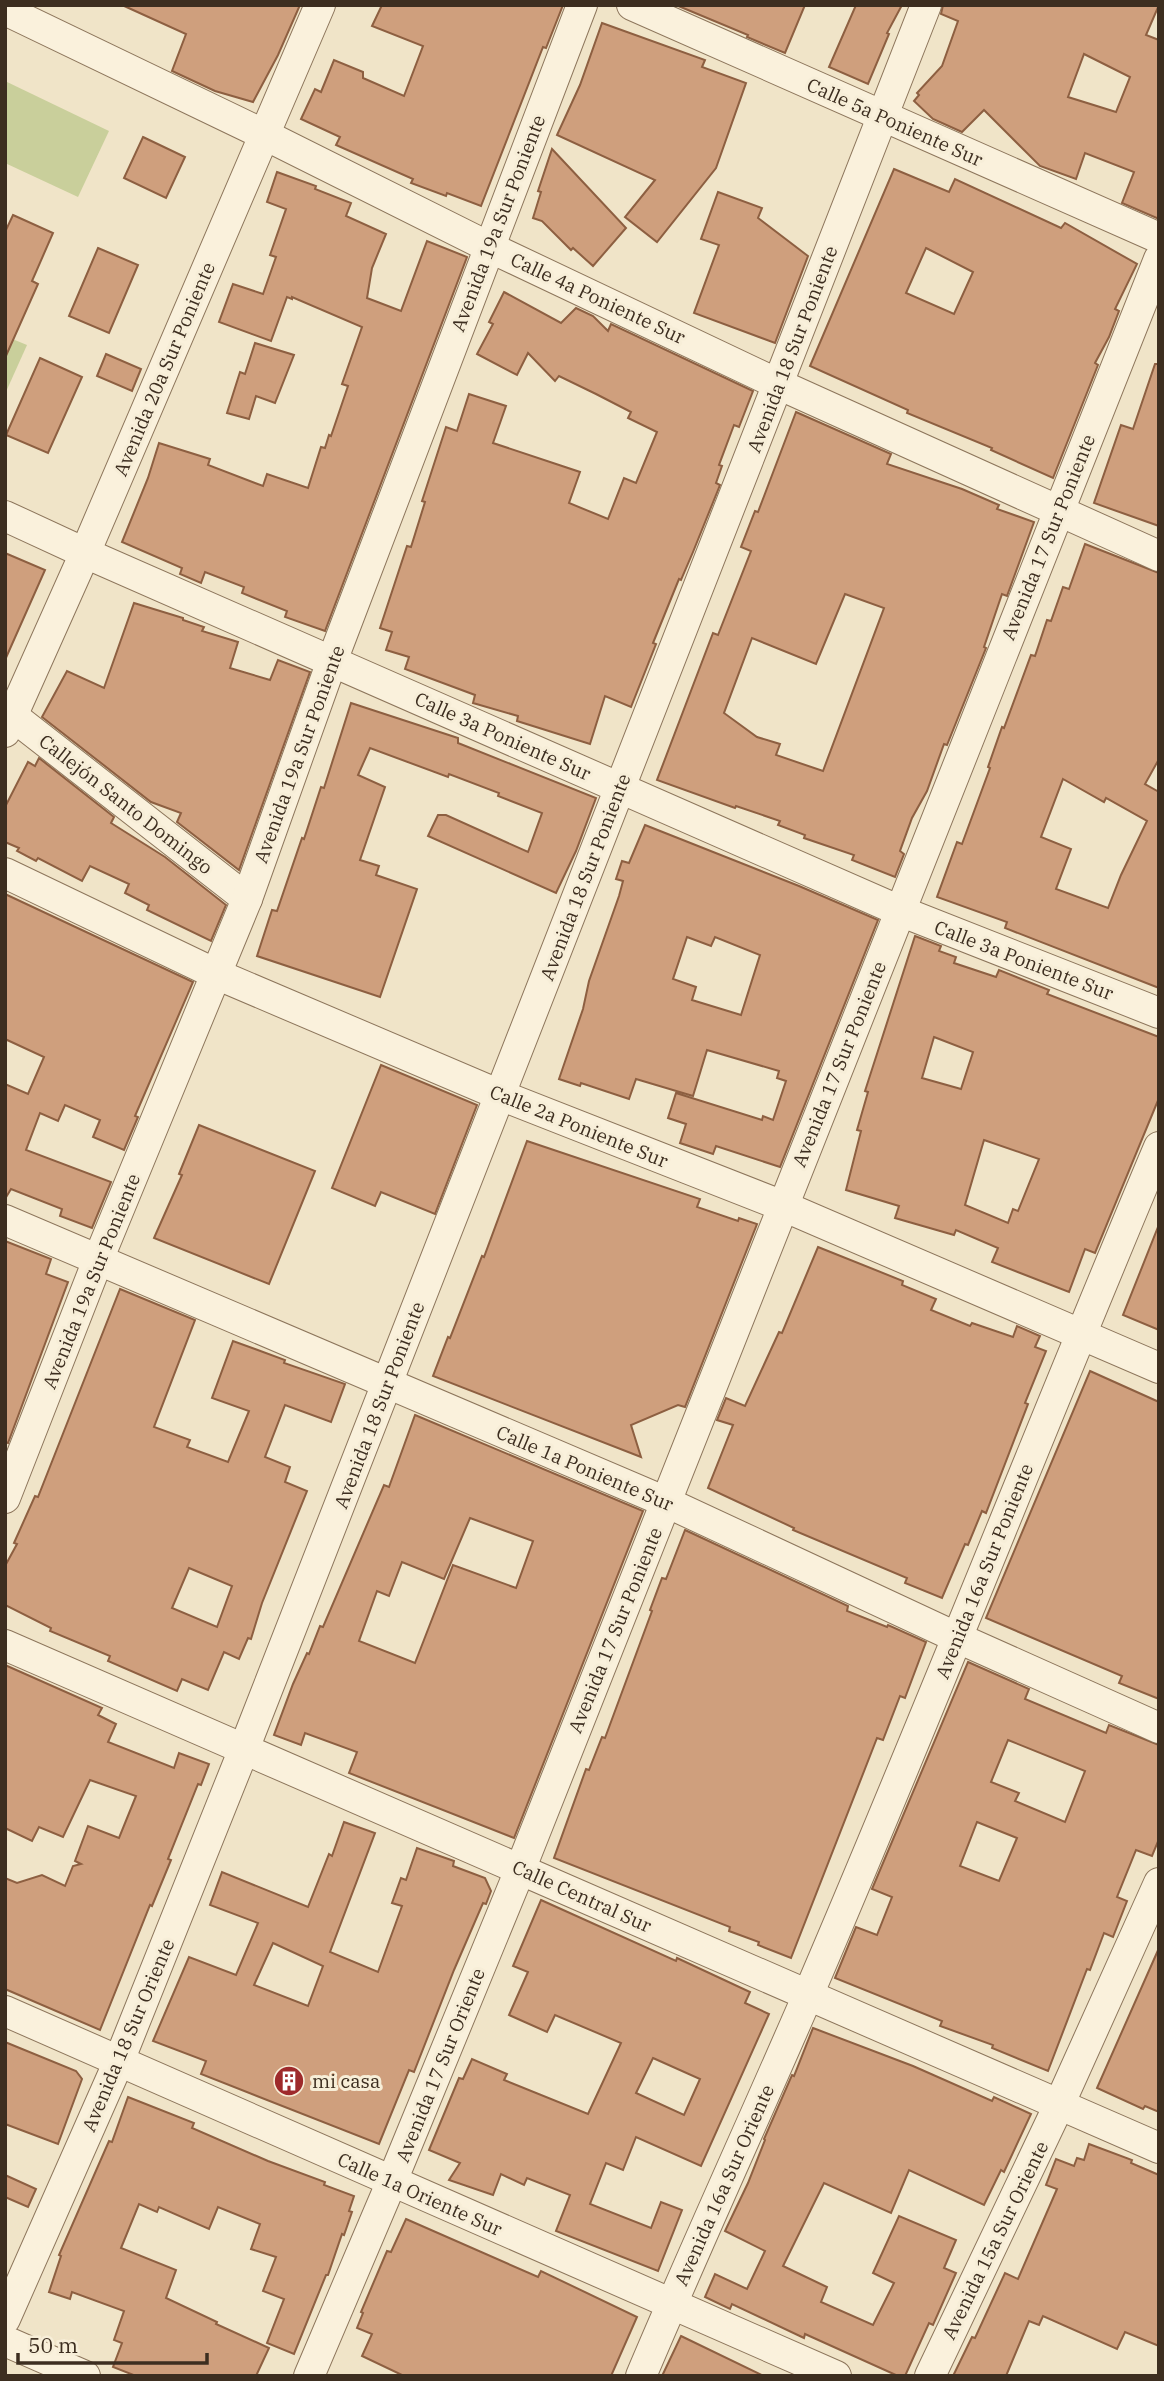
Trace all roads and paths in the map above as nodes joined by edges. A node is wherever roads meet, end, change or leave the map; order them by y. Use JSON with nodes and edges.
{"nodes":[{"id":1,"x":320,"y":5,"type":"edge"},
{"id":2,"x":582,"y":5,"type":"edge"},
{"id":3,"x":632,"y":5,"type":"edge"},
{"id":4,"x":926,"y":5,"type":"edge"},
{"id":5,"x":5,"y":10,"type":"edge"},
{"id":6,"x":883,"y":116,"type":"junction"},
{"id":7,"x":265,"y":135,"type":"junction"},
{"id":8,"x":1159,"y":238,"type":"edge"},
{"id":9,"x":489,"y":247,"type":"junction"},
{"id":10,"x":1159,"y":259,"type":"edge"},
{"id":11,"x":778,"y":384,"type":"junction"},
{"id":12,"x":1059,"y":511,"type":"junction"},
{"id":13,"x":5,"y":516,"type":"edge"},
{"id":14,"x":85,"y":553,"type":"junction"},
{"id":15,"x":1159,"y":556,"type":"edge"},
{"id":16,"x":332,"y":661,"type":"junction"},
{"id":17,"x":8,"y":719,"type":"edge"},
{"id":18,"x":620,"y":789,"type":"junction"},
{"id":19,"x":5,"y":873,"type":"edge"},
{"id":20,"x":247,"y":899,"type":"junction"},
{"id":21,"x":900,"y":911,"type":"junction"},
{"id":22,"x":216,"y":974,"type":"junction"},
{"id":23,"x":1159,"y":1013,"type":"edge"},
{"id":24,"x":500,"y":1096,"type":"junction"},
{"id":25,"x":1159,"y":1147,"type":"edge"},
{"id":26,"x":783,"y":1206,"type":"junction"},
{"id":27,"x":5,"y":1220,"type":"edge"},
{"id":28,"x":98,"y":1260,"type":"junction"},
{"id":29,"x":1080,"y":1333,"type":"junction"},
{"id":30,"x":1159,"y":1368,"type":"edge"},
{"id":31,"x":387,"y":1384,"type":"junction"},
{"id":32,"x":5,"y":1499,"type":"edge"},
{"id":33,"x":666,"y":1502,"type":"junction"},
{"id":34,"x":958,"y":1638,"type":"junction"},
{"id":35,"x":5,"y":1645,"type":"edge"},
{"id":36,"x":1159,"y":1728,"type":"edge"},
{"id":37,"x":244,"y":1749,"type":"junction"},
{"id":38,"x":520,"y":1870,"type":"junction"},
{"id":39,"x":1159,"y":1883,"type":"edge"},
{"id":40,"x":808,"y":1995,"type":"junction"},
{"id":41,"x":5,"y":2011,"type":"edge"},
{"id":42,"x":119,"y":2061,"type":"junction"},
{"id":43,"x":1059,"y":2105,"type":"junction"},
{"id":44,"x":1159,"y":2148,"type":"edge"},
{"id":45,"x":393,"y":2181,"type":"junction"},
{"id":46,"x":672,"y":2304,"type":"junction"},
{"id":47,"x":5,"y":2319,"type":"edge"},
{"id":48,"x":5,"y":2341,"type":"edge"},
{"id":49,"x":86,"y":2376,"type":"edge"},
{"id":50,"x":309,"y":2376,"type":"edge"},
{"id":51,"x":641,"y":2376,"type":"edge"},
{"id":52,"x":836,"y":2376,"type":"edge"},
{"id":53,"x":930,"y":2376,"type":"edge"}],
"edges":[{"from":1,"to":7,"type":"street","name":"Avenida 20a Sur Poniente"},
{"from":2,"to":9,"type":"street","name":"Avenida 19a Sur Poniente"},
{"from":3,"to":6,"type":"street","name":"Calle 5a Poniente Sur"},
{"from":4,"to":6,"type":"street","name":"Avenida 18 Sur Poniente"},
{"from":5,"to":7,"type":"street","name":"Calle 4a Poniente Sur"},
{"from":6,"to":8,"type":"street","name":"Calle 5a Poniente Sur"},
{"from":6,"to":11,"type":"street","name":"Avenida 18 Sur Poniente"},
{"from":7,"to":9,"type":"street","name":"Calle 4a Poniente Sur"},
{"from":7,"to":14,"type":"street","name":"Avenida 20a Sur Poniente"},
{"from":9,"to":11,"type":"street","name":"Calle 4a Poniente Sur"},
{"from":9,"to":16,"type":"street","name":"Avenida 19a Sur Poniente"},
{"from":10,"to":12,"type":"street","name":"Avenida 17 Sur Poniente"},
{"from":11,"to":12,"type":"street","name":"Calle 4a Poniente Sur"},
{"from":11,"to":18,"type":"street","name":"Avenida 18 Sur Poniente"},
{"from":12,"to":15,"type":"street","name":"Calle 4a Poniente Sur"},
{"from":12,"to":21,"type":"street","name":"Avenida 17 Sur Poniente"},
{"from":13,"to":14,"type":"street","name":"Calle 3a Poniente Sur"},
{"from":14,"to":16,"type":"street","name":"Calle 3a Poniente Sur"},
{"from":14,"to":17,"type":"street","name":"Avenida 20a Sur Poniente"},
{"from":16,"to":18,"type":"street","name":"Calle 3a Poniente Sur"},
{"from":16,"to":20,"type":"street","name":"Avenida 19a Sur Poniente"},
{"from":17,"to":20,"type":"street","name":"Callejón Santo Domingo"},
{"from":18,"to":21,"type":"street","name":"Calle 3a Poniente Sur"},
{"from":18,"to":24,"type":"street","name":"Avenida 18 Sur Poniente"},
{"from":19,"to":22,"type":"street","name":"Calle 2a Poniente Sur"},
{"from":20,"to":22,"type":"street","name":"Avenida 19a Sur Poniente"},
{"from":21,"to":23,"type":"street","name":"Calle 3a Poniente Sur"},
{"from":21,"to":26,"type":"street","name":"Avenida 17 Sur Poniente"},
{"from":22,"to":24,"type":"street","name":"Calle 2a Poniente Sur"},
{"from":22,"to":28,"type":"street","name":"Avenida 19a Sur Poniente"},
{"from":24,"to":26,"type":"street","name":"Calle 2a Poniente Sur"},
{"from":24,"to":31,"type":"street","name":"Avenida 18 Sur Poniente"},
{"from":25,"to":29,"type":"street","name":"Avenida 16a Sur Poniente"},
{"from":26,"to":29,"type":"street","name":"Calle 2a Poniente Sur"},
{"from":26,"to":33,"type":"street","name":"Avenida 17 Sur Poniente"},
{"from":27,"to":28,"type":"street","name":"Calle 1a Poniente Sur"},
{"from":28,"to":31,"type":"street","name":"Calle 1a Poniente Sur"},
{"from":28,"to":32,"type":"street","name":"Avenida 19a Sur Poniente"},
{"from":29,"to":30,"type":"street","name":"Calle 2a Poniente Sur"},
{"from":29,"to":34,"type":"street","name":"Avenida 16a Sur Poniente"},
{"from":31,"to":33,"type":"street","name":"Calle 1a Poniente Sur"},
{"from":31,"to":37,"type":"street","name":"Avenida 18 Sur Poniente"},
{"from":33,"to":34,"type":"street","name":"Calle 1a Poniente Sur"},
{"from":33,"to":38,"type":"street","name":"Avenida 17 Sur Poniente"},
{"from":34,"to":36,"type":"street","name":"Calle 1a Poniente Sur"},
{"from":34,"to":40,"type":"street","name":"Avenida 16a Sur Poniente"},
{"from":35,"to":37,"type":"street","name":"Calle Central Sur"},
{"from":37,"to":38,"type":"street","name":"Calle Central Sur"},
{"from":37,"to":42,"type":"street","name":"Avenida 18 Sur Oriente"},
{"from":38,"to":40,"type":"street","name":"Calle Central Sur"},
{"from":38,"to":45,"type":"street","name":"Avenida 17 Sur Oriente"},
{"from":39,"to":43,"type":"street","name":"Avenida 15a Sur Oriente"},
{"from":40,"to":43,"type":"street","name":"Calle Central Sur"},
{"from":40,"to":46,"type":"street","name":"Avenida 16a Sur Oriente"},
{"from":41,"to":42,"type":"street","name":"Calle 1a Oriente Sur"},
{"from":42,"to":45,"type":"street","name":"Calle 1a Oriente Sur"},
{"from":42,"to":47,"type":"street","name":"Avenida 18 Sur Oriente"},
{"from":43,"to":44,"type":"street","name":"Calle Central Sur"},
{"from":43,"to":53,"type":"street","name":"Avenida 15a Sur Oriente"},
{"from":45,"to":46,"type":"street","name":"Calle 1a Oriente Sur"},
{"from":45,"to":50,"type":"street","name":"Avenida 17 Sur Oriente"},
{"from":46,"to":51,"type":"street","name":"Avenida 16a Sur Oriente"},
{"from":46,"to":52,"type":"street","name":"Calle 1a Oriente Sur"},
{"from":48,"to":49,"type":"street"}]}
